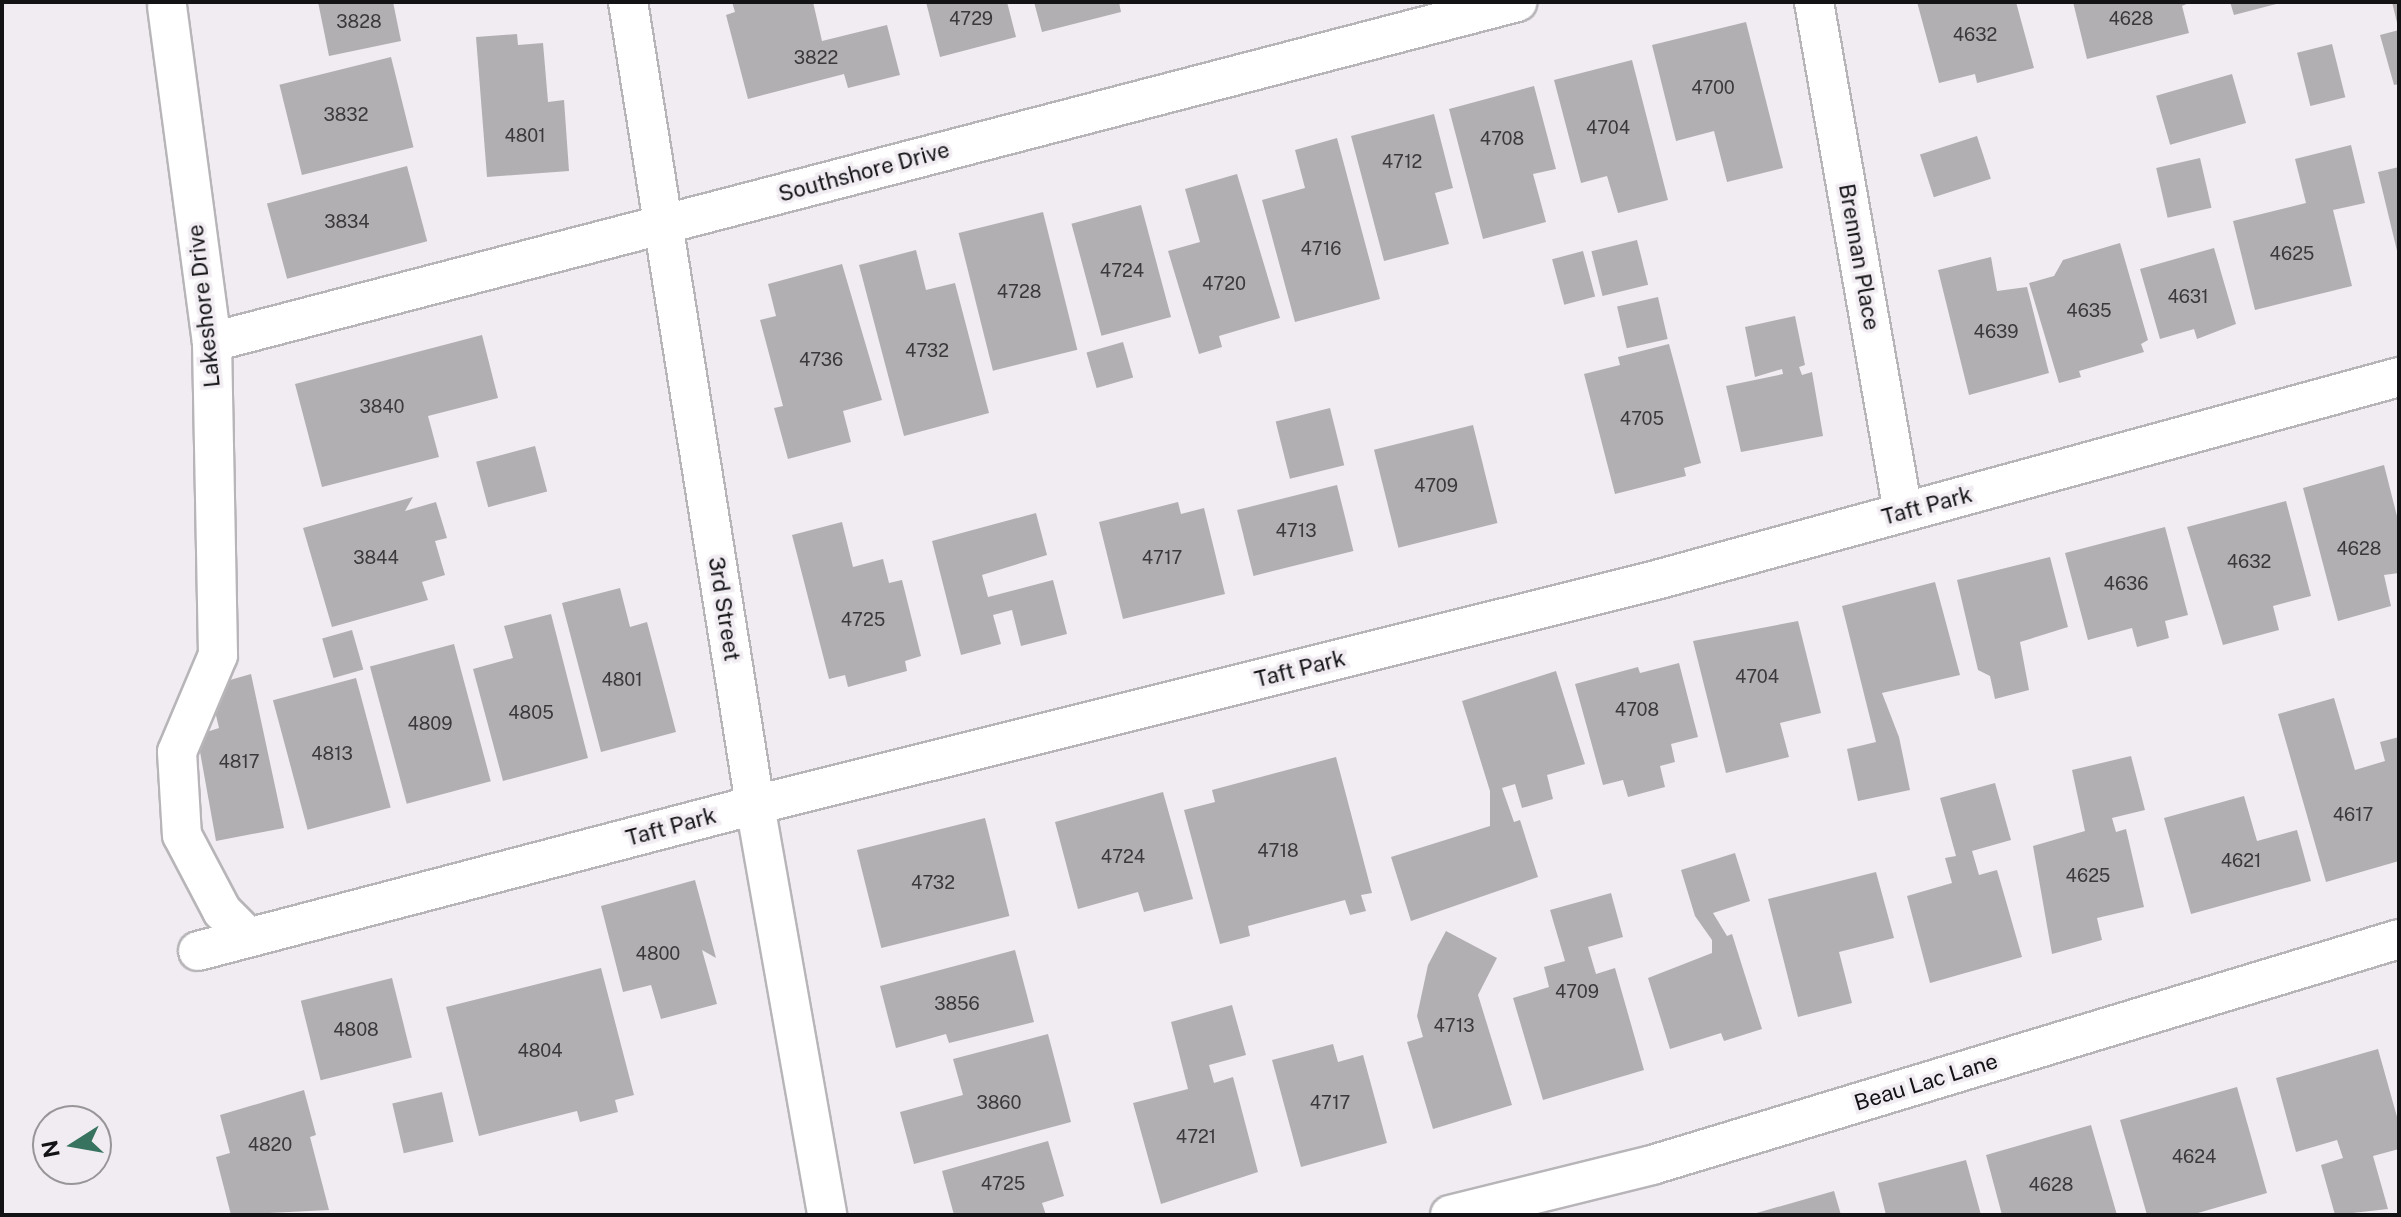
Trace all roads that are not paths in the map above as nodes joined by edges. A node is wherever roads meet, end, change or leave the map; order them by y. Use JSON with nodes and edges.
{"nodes":[{"id":1,"x":628,"y":2,"type":"edge"},
{"id":2,"x":1517,"y":2,"type":"edge"},
{"id":3,"x":1814,"y":2,"type":"edge"},
{"id":4,"x":167,"y":6,"type":"dead end"},
{"id":5,"x":663,"y":224,"type":"junction"},
{"id":6,"x":212,"y":342,"type":"junction"},
{"id":7,"x":2399,"y":377,"type":"edge"},
{"id":8,"x":1903,"y":512,"type":"junction"},
{"id":9,"x":755,"y":805,"type":"junction"},
{"id":10,"x":248,"y":937,"type":"junction"},
{"id":11,"x":2399,"y":939,"type":"edge"},
{"id":12,"x":198,"y":951,"type":"dead end"},
{"id":13,"x":827,"y":1215,"type":"edge"},
{"id":14,"x":1450,"y":1215,"type":"edge"}],
"edges":[{"from":1,"to":5,"type":"street","name":"3rd Street"},
{"from":2,"to":5,"type":"street","name":"Southshore Drive"},
{"from":3,"to":8,"type":"street","name":"Brennan Place"},
{"from":4,"to":6,"type":"street","name":"Lakeshore Drive"},
{"from":5,"to":6,"type":"street","name":"Southshore Drive"},
{"from":5,"to":9,"type":"street","name":"3rd Street"},
{"from":6,"to":10,"type":"street","name":"Lakeshore Drive"},
{"from":7,"to":8,"type":"street","name":"Taft Park"},
{"from":8,"to":9,"type":"street","name":"Taft Park"},
{"from":9,"to":10,"type":"street","name":"Taft Park"},
{"from":9,"to":13,"type":"street","name":"3rd Street"},
{"from":10,"to":12,"type":"street","name":"Taft Park"},
{"from":11,"to":14,"type":"street","name":"Beau Lac Lane"}]}
